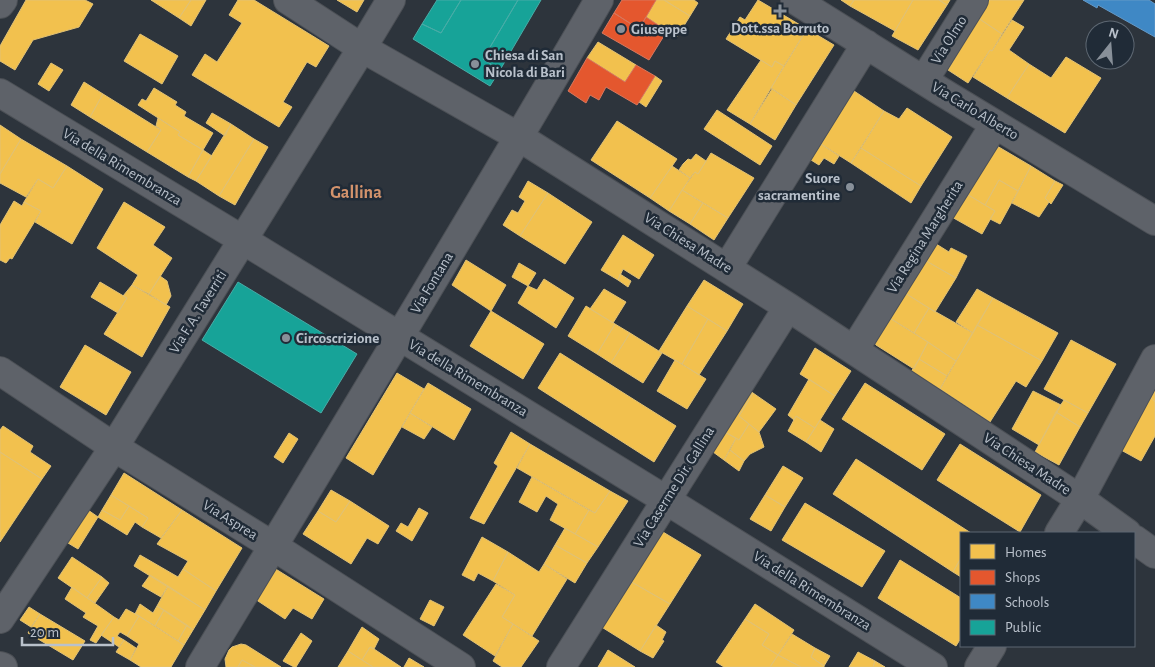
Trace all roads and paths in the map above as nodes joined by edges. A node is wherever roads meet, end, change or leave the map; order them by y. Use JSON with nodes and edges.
{"nodes":[{"id":1,"x":3,"y":0,"type":"edge"},
{"id":2,"x":288,"y":0,"type":"edge"},
{"id":3,"x":390,"y":0,"type":"edge"},
{"id":4,"x":599,"y":0,"type":"edge"},
{"id":5,"x":795,"y":0,"type":"edge"},
{"id":6,"x":974,"y":0,"type":"edge"},
{"id":7,"x":0,"y":4,"type":"edge"},
{"id":8,"x":866,"y":44,"type":"junction"},
{"id":9,"x":362,"y":48,"type":"junction"},
{"id":10,"x":924,"y":80,"type":"junction"},
{"id":11,"x":0,"y":93,"type":"edge"},
{"id":12,"x":995,"y":124,"type":"junction"},
{"id":13,"x":519,"y":137,"type":"junction"},
{"id":14,"x":1155,"y":221,"type":"edge"},
{"id":15,"x":243,"y":240,"type":"junction"},
{"id":16,"x":726,"y":268,"type":"junction"},
{"id":17,"x":788,"y":307,"type":"junction"},
{"id":18,"x":400,"y":337,"type":"junction"},
{"id":19,"x":854,"y":350,"type":"junction"},
{"id":20,"x":1155,"y":359,"type":"edge"},
{"id":21,"x":0,"y":371,"type":"edge"},
{"id":22,"x":114,"y":447,"type":"junction"},
{"id":23,"x":1080,"y":499,"type":"junction"},
{"id":24,"x":666,"y":500,"type":"junction"},
{"id":25,"x":1060,"y":532,"type":"edge"},
{"id":26,"x":1125,"y":532,"type":"edge"},
{"id":27,"x":1135,"y":540,"type":"edge"},
{"id":28,"x":273,"y":546,"type":"junction"},
{"id":29,"x":1155,"y":554,"type":"edge"},
{"id":30,"x":0,"y":620,"type":"edge"},
{"id":31,"x":991,"y":647,"type":"edge"},
{"id":32,"x":200,"y":667,"type":"edge"},
{"id":33,"x":461,"y":667,"type":"edge"},
{"id":34,"x":561,"y":667,"type":"edge"},
{"id":35,"x":933,"y":667,"type":"edge"},
{"id":36,"x":980,"y":667,"type":"edge"}],
"edges":[{"from":1,"to":7,"type":"street"},
{"from":2,"to":9,"type":"street","name":"Via Chiesa Madre"},
{"from":3,"to":9,"type":"street","name":"Via F. A. Taverriti"},
{"from":4,"to":13,"type":"street","name":"Via Fontana"},
{"from":5,"to":8,"type":"street","name":"Via Carlo Alberto"},
{"from":6,"to":10,"type":"street","name":"Via Olmo"},
{"from":8,"to":10,"type":"street","name":"Via Carlo Alberto"},
{"from":8,"to":16,"type":"street"},
{"from":9,"to":13,"type":"street","name":"Via Chiesa Madre"},
{"from":9,"to":15,"type":"street","name":"Via F. A. Taverriti"},
{"from":10,"to":12,"type":"street","name":"Via Carlo Alberto"},
{"from":11,"to":15,"type":"street","name":"Via della Rimembranza"},
{"from":12,"to":14,"type":"street","name":"Via Carlo Alberto"},
{"from":12,"to":19,"type":"street","name":"Via Regina Margherita"},
{"from":13,"to":16,"type":"street","name":"Via Chiesa Madre"},
{"from":13,"to":18,"type":"street","name":"Via Fontana"},
{"from":15,"to":18,"type":"street","name":"Via della Rimembranza"},
{"from":15,"to":22,"type":"street","name":"Via F. A. Taverriti"},
{"from":16,"to":17,"type":"street","name":"Via Chiesa Madre"},
{"from":17,"to":19,"type":"street","name":"Via Chiesa Madre"},
{"from":17,"to":24,"type":"street","name":"Via Caserme Dir. Gallina"},
{"from":18,"to":24,"type":"street","name":"Via della Rimembranza"},
{"from":18,"to":28,"type":"street","name":"Via Fontana"},
{"from":19,"to":23,"type":"street","name":"Via Chiesa Madre"},
{"from":20,"to":23,"type":"street"},
{"from":21,"to":22,"type":"street","name":"Via Asprea"},
{"from":22,"to":28,"type":"street","name":"Via Asprea"},
{"from":22,"to":30,"type":"street","name":"Via F. A. Taverriti"},
{"from":23,"to":25,"type":"street"},
{"from":23,"to":26,"type":"street","name":"Via Chiesa Madre"},
{"from":24,"to":34,"type":"street","name":"Via Caserme Dir. Gallina"},
{"from":24,"to":35,"type":"street","name":"Via della Rimembranza"},
{"from":27,"to":29,"type":"street"},
{"from":28,"to":32,"type":"street","name":"Via Fontana"},
{"from":28,"to":33,"type":"street","name":"Via Asprea"},
{"from":31,"to":36,"type":"street"}]}
